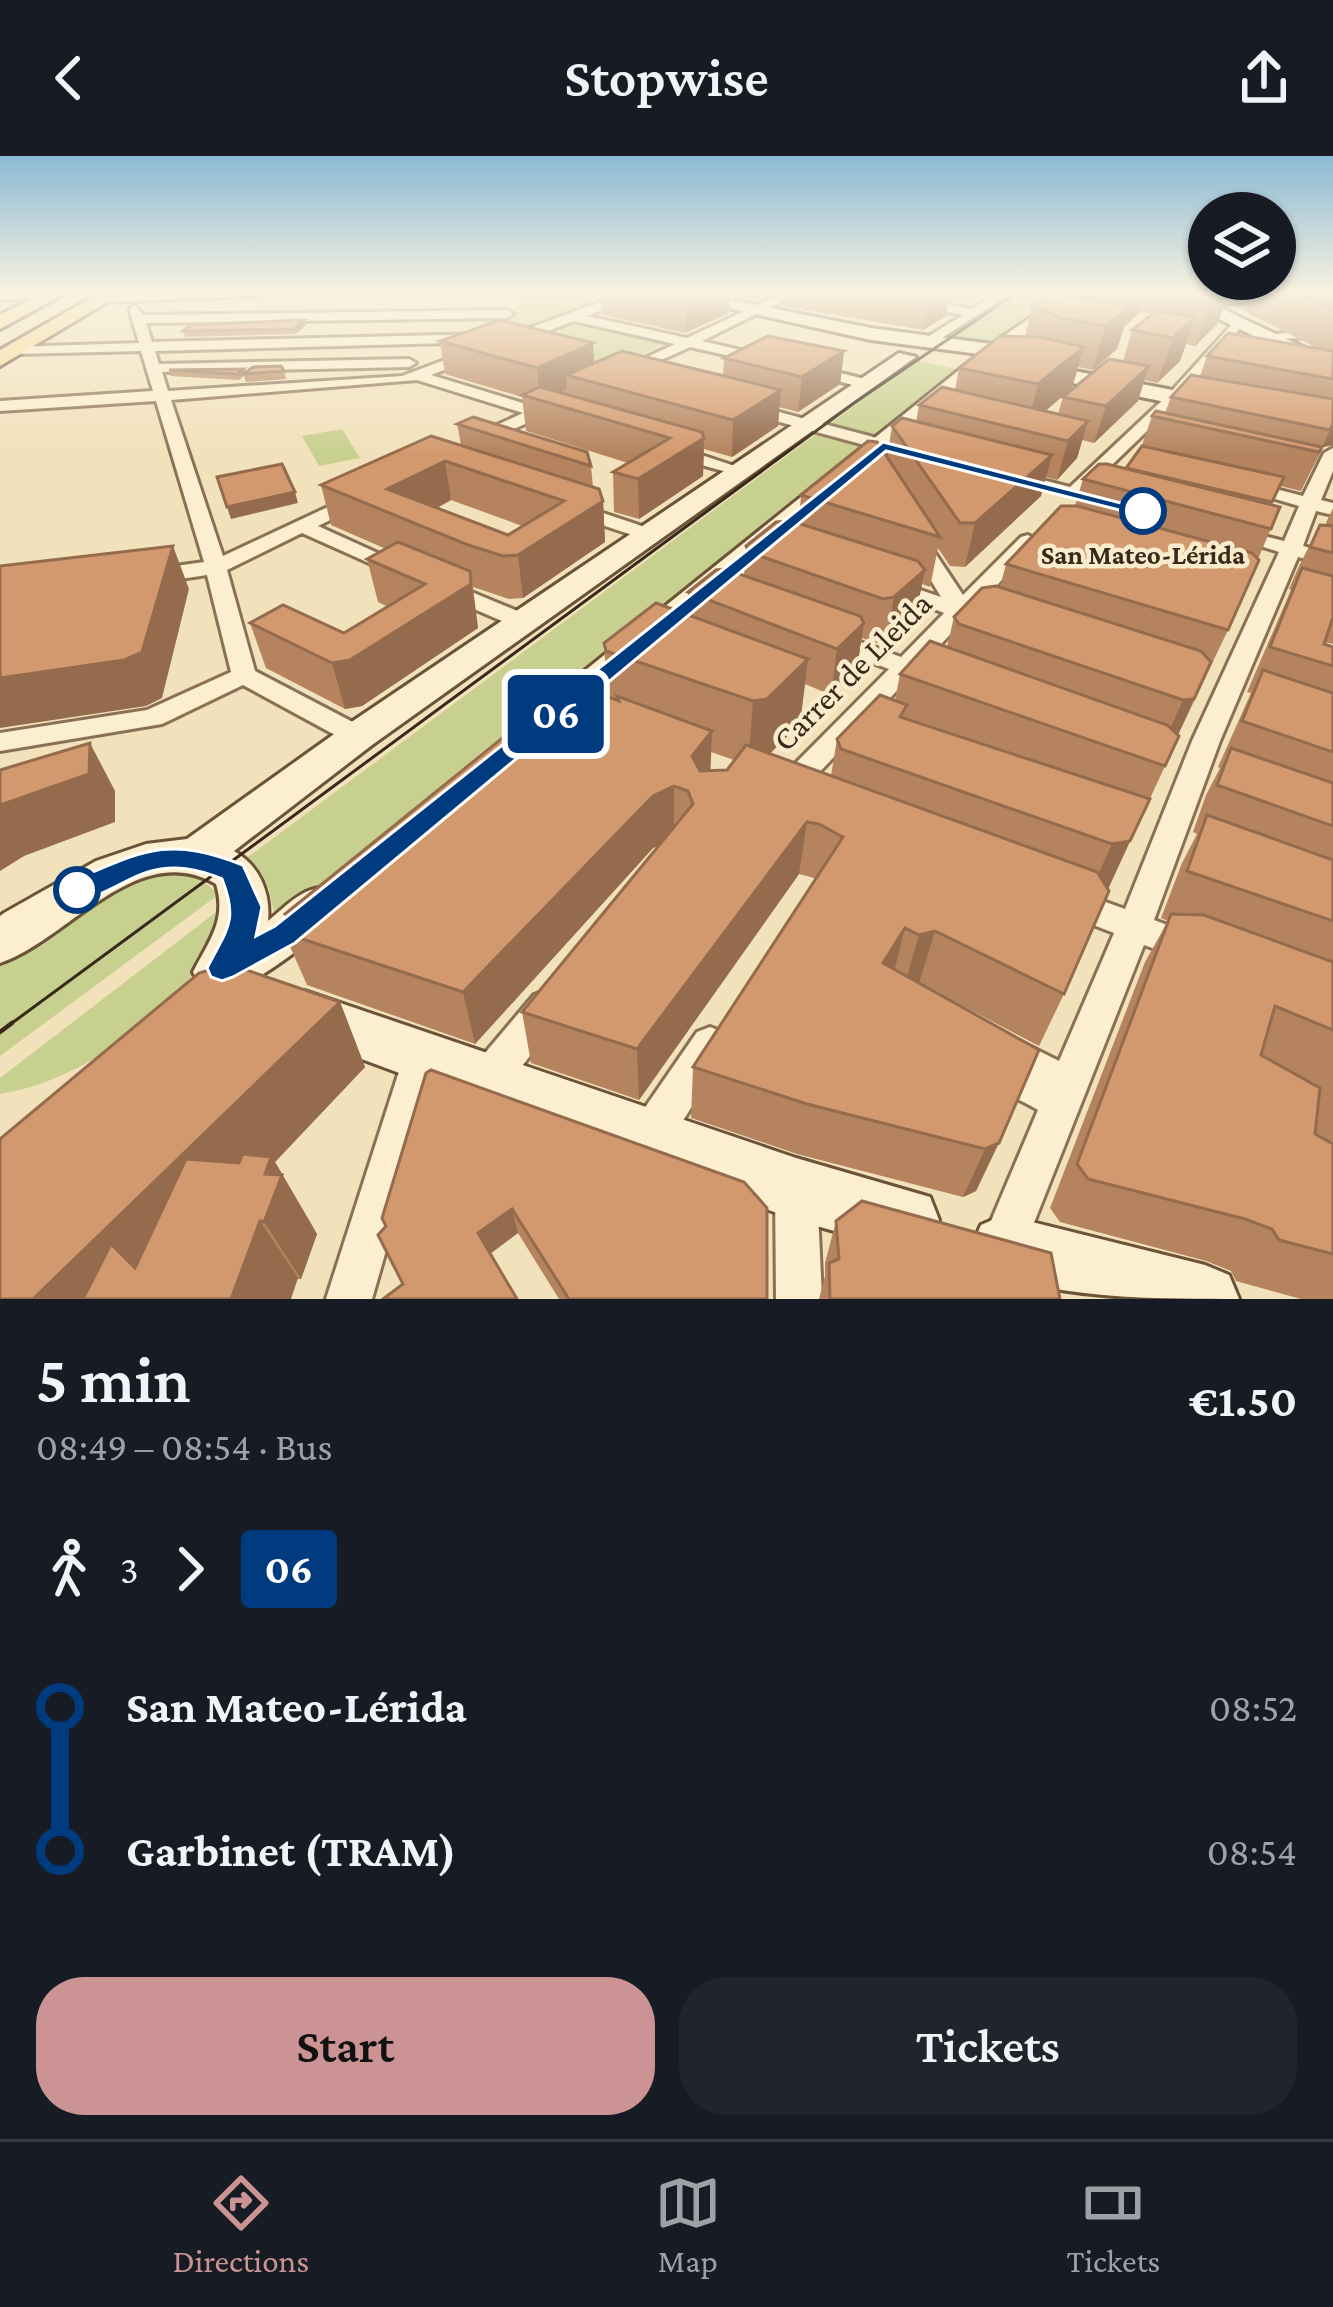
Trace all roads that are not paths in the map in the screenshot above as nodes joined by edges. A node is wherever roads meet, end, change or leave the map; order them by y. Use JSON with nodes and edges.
{"nodes":[{"id":1,"x":99,"y":347,"type":"edge"},
{"id":2,"x":146,"y":347,"type":"edge"},
{"id":3,"x":285,"y":347,"type":"edge"},
{"id":4,"x":485,"y":347,"type":"edge"},
{"id":5,"x":516,"y":347,"type":"edge"},
{"id":6,"x":676,"y":347,"type":"edge"},
{"id":7,"x":715,"y":347,"type":"edge"},
{"id":8,"x":906,"y":347,"type":"edge"},
{"id":9,"x":915,"y":347,"type":"edge"},
{"id":10,"x":943,"y":347,"type":"edge"},
{"id":11,"x":1004,"y":347,"type":"edge"},
{"id":12,"x":1215,"y":347,"type":"edge"},
{"id":13,"x":1286,"y":347,"type":"edge"},
{"id":14,"x":997,"y":351,"type":"junction"},
{"id":15,"x":8,"y":354,"type":"edge"},
{"id":16,"x":1186,"y":354,"type":"edge"},
{"id":17,"x":541,"y":355,"type":"edge"},
{"id":18,"x":1207,"y":357,"type":"junction"},
{"id":19,"x":467,"y":358,"type":"junction"},
{"id":20,"x":778,"y":363,"type":"edge"},
{"id":21,"x":260,"y":366,"type":"junction"},
{"id":22,"x":154,"y":368,"type":"junction"},
{"id":23,"x":801,"y":368,"type":"edge"},
{"id":24,"x":974,"y":368,"type":"junction"},
{"id":25,"x":1333,"y":369,"type":"edge"},
{"id":26,"x":620,"y":375,"type":"junction"},
{"id":27,"x":422,"y":377,"type":"junction"},
{"id":28,"x":599,"y":377,"type":"edge"},
{"id":29,"x":640,"y":381,"type":"edge"},
{"id":30,"x":868,"y":384,"type":"junction"},
{"id":31,"x":224,"y":394,"type":"junction"},
{"id":32,"x":578,"y":394,"type":"edge"},
{"id":33,"x":1174,"y":397,"type":"junction"},
{"id":34,"x":163,"y":398,"type":"junction"},
{"id":35,"x":725,"y":402,"type":"edge"},
{"id":36,"x":0,"y":406,"type":"edge"},
{"id":37,"x":1242,"y":410,"type":"edge"},
{"id":38,"x":537,"y":412,"type":"junction"},
{"id":39,"x":559,"y":419,"type":"edge"},
{"id":40,"x":809,"y":424,"type":"junction"},
{"id":41,"x":1131,"y":436,"type":"junction"},
{"id":42,"x":1152,"y":441,"type":"edge"},
{"id":43,"x":650,"y":445,"type":"edge"},
{"id":44,"x":454,"y":452,"type":"edge"},
{"id":45,"x":1102,"y":452,"type":"junction"},
{"id":46,"x":1333,"y":453,"type":"edge"},
{"id":47,"x":925,"y":457,"type":"edge"},
{"id":48,"x":1133,"y":460,"type":"edge"},
{"id":49,"x":876,"y":461,"type":"junction"},
{"id":50,"x":741,"y":471,"type":"junction"},
{"id":51,"x":989,"y":472,"type":"edge"},
{"id":52,"x":1317,"y":477,"type":"edge"},
{"id":53,"x":1220,"y":481,"type":"edge"},
{"id":54,"x":376,"y":490,"type":"edge"},
{"id":55,"x":1073,"y":493,"type":"junction"},
{"id":56,"x":542,"y":499,"type":"edge"},
{"id":57,"x":1306,"y":502,"type":"junction"},
{"id":58,"x":1333,"y":509,"type":"edge"},
{"id":59,"x":1139,"y":510,"type":"edge"},
{"id":60,"x":903,"y":516,"type":"edge"},
{"id":61,"x":302,"y":526,"type":"junction"},
{"id":62,"x":1204,"y":526,"type":"edge"},
{"id":63,"x":650,"y":535,"type":"junction"},
{"id":64,"x":1292,"y":549,"type":"junction"},
{"id":65,"x":1333,"y":560,"type":"edge"},
{"id":66,"x":216,"y":567,"type":"junction"},
{"id":67,"x":851,"y":574,"type":"edge"},
{"id":68,"x":129,"y":580,"type":"edge"},
{"id":69,"x":962,"y":612,"type":"junction"},
{"id":70,"x":524,"y":622,"type":"junction"},
{"id":71,"x":792,"y":625,"type":"edge"},
{"id":72,"x":1005,"y":626,"type":"edge"},
{"id":73,"x":904,"y":667,"type":"junction"},
{"id":74,"x":244,"y":675,"type":"junction"},
{"id":75,"x":970,"y":691,"type":"edge"},
{"id":76,"x":560,"y":710,"type":"junction"},
{"id":77,"x":850,"y":719,"type":"junction"},
{"id":78,"x":604,"y":727,"type":"edge"},
{"id":79,"x":893,"y":735,"type":"edge"},
{"id":80,"x":358,"y":736,"type":"junction"},
{"id":81,"x":526,"y":739,"type":"edge"},
{"id":82,"x":0,"y":742,"type":"edge"},
{"id":83,"x":777,"y":795,"type":"edge"},
{"id":84,"x":195,"y":857,"type":"junction"},
{"id":85,"x":352,"y":880,"type":"edge"},
{"id":86,"x":1023,"y":885,"type":"edge"},
{"id":87,"x":1134,"y":926,"type":"junction"},
{"id":88,"x":8,"y":933,"type":"edge"},
{"id":89,"x":1222,"y":960,"type":"edge"},
{"id":90,"x":572,"y":975,"type":"edge"},
{"id":91,"x":211,"y":982,"type":"junction"},
{"id":92,"x":736,"y":1006,"type":"edge"},
{"id":93,"x":970,"y":1041,"type":"edge"},
{"id":94,"x":423,"y":1056,"type":"junction"},
{"id":95,"x":488,"y":1079,"type":"junction"},
{"id":96,"x":1065,"y":1094,"type":"junction"},
{"id":97,"x":650,"y":1136,"type":"junction"},
{"id":98,"x":796,"y":1189,"type":"junction"},
{"id":99,"x":1002,"y":1247,"type":"junction"},
{"id":100,"x":349,"y":1299,"type":"edge"},
{"id":101,"x":799,"y":1299,"type":"edge"},
{"id":102,"x":1205,"y":1299,"type":"edge"}],
"edges":[{"from":1,"to":15,"type":"street"},
{"from":2,"to":22,"type":"street"},
{"from":3,"to":21,"type":"street"},
{"from":4,"to":19,"type":"street"},
{"from":5,"to":17,"type":"street"},
{"from":6,"to":26,"type":"street"},
{"from":7,"to":20,"type":"street"},
{"from":8,"to":30,"type":"street"},
{"from":9,"to":24,"type":"street"},
{"from":10,"to":14,"type":"street"},
{"from":11,"to":14,"type":"street"},
{"from":12,"to":18,"type":"street","name":"Carrer de Lleida"},
{"from":13,"to":25,"type":"street"},
{"from":14,"to":24,"type":"street"},
{"from":14,"to":33,"type":"street"},
{"from":16,"to":18,"type":"street"},
{"from":18,"to":33,"type":"street","name":"Carrer de Lleida"},
{"from":19,"to":21,"type":"street"},
{"from":19,"to":27,"type":"street"},
{"from":21,"to":22,"type":"street"},
{"from":21,"to":31,"type":"street"},
{"from":22,"to":34,"type":"street"},
{"from":23,"to":30,"type":"street"},
{"from":24,"to":49,"type":"street"},
{"from":26,"to":28,"type":"street"},
{"from":26,"to":29,"type":"street"},
{"from":27,"to":31,"type":"street"},
{"from":27,"to":38,"type":"street"},
{"from":30,"to":40,"type":"street"},
{"from":31,"to":34,"type":"street"},
{"from":32,"to":38,"type":"street"},
{"from":33,"to":37,"type":"street"},
{"from":33,"to":41,"type":"street","name":"Carrer de Lleida"},
{"from":34,"to":36,"type":"street"},
{"from":34,"to":66,"type":"street"},
{"from":35,"to":40,"type":"street"},
{"from":38,"to":39,"type":"street"},
{"from":38,"to":44,"type":"street"},
{"from":40,"to":49,"type":"street"},
{"from":40,"to":50,"type":"street"},
{"from":41,"to":42,"type":"street"},
{"from":41,"to":45,"type":"street","name":"Carrer de Lleida"},
{"from":43,"to":50,"type":"street"},
{"from":45,"to":48,"type":"street"},
{"from":45,"to":55,"type":"street","name":"Carrer de Lleida"},
{"from":46,"to":52,"type":"street"},
{"from":47,"to":49,"type":"street"},
{"from":49,"to":76,"type":"street"},
{"from":50,"to":63,"type":"street"},
{"from":51,"to":55,"type":"street"},
{"from":52,"to":57,"type":"street"},
{"from":53,"to":57,"type":"street"},
{"from":54,"to":61,"type":"street"},
{"from":55,"to":59,"type":"street"},
{"from":55,"to":69,"type":"street","name":"Carrer de Lleida"},
{"from":56,"to":63,"type":"street"},
{"from":57,"to":58,"type":"street"},
{"from":57,"to":64,"type":"street"},
{"from":60,"to":69,"type":"street"},
{"from":61,"to":66,"type":"street"},
{"from":61,"to":70,"type":"street"},
{"from":62,"to":64,"type":"street"},
{"from":63,"to":70,"type":"street"},
{"from":64,"to":65,"type":"street"},
{"from":64,"to":87,"type":"street"},
{"from":66,"to":68,"type":"street"},
{"from":66,"to":74,"type":"street"},
{"from":67,"to":69,"type":"street"},
{"from":69,"to":72,"type":"street"},
{"from":69,"to":73,"type":"street","name":"Carrer de Lleida"},
{"from":70,"to":80,"type":"street"},
{"from":71,"to":73,"type":"street"},
{"from":73,"to":75,"type":"street"},
{"from":73,"to":77,"type":"street","name":"Carrer de Lleida"},
{"from":74,"to":80,"type":"street"},
{"from":74,"to":82,"type":"street"},
{"from":76,"to":78,"type":"street"},
{"from":76,"to":81,"type":"street"},
{"from":77,"to":79,"type":"street"},
{"from":77,"to":83,"type":"street","name":"Carrer de Lleida"},
{"from":80,"to":84,"type":"street"},
{"from":84,"to":88,"type":"street"},
{"from":84,"to":91,"type":"street"},
{"from":85,"to":91,"type":"street"},
{"from":86,"to":87,"type":"street"},
{"from":87,"to":89,"type":"street"},
{"from":87,"to":96,"type":"street"},
{"from":90,"to":95,"type":"street"},
{"from":91,"to":94,"type":"street"},
{"from":92,"to":97,"type":"street"},
{"from":93,"to":96,"type":"street"},
{"from":94,"to":95,"type":"street"},
{"from":94,"to":100,"type":"street"},
{"from":95,"to":97,"type":"street"},
{"from":96,"to":99,"type":"street"},
{"from":97,"to":98,"type":"street"},
{"from":98,"to":99,"type":"street"},
{"from":98,"to":101,"type":"street"},
{"from":99,"to":102,"type":"street"}]}
